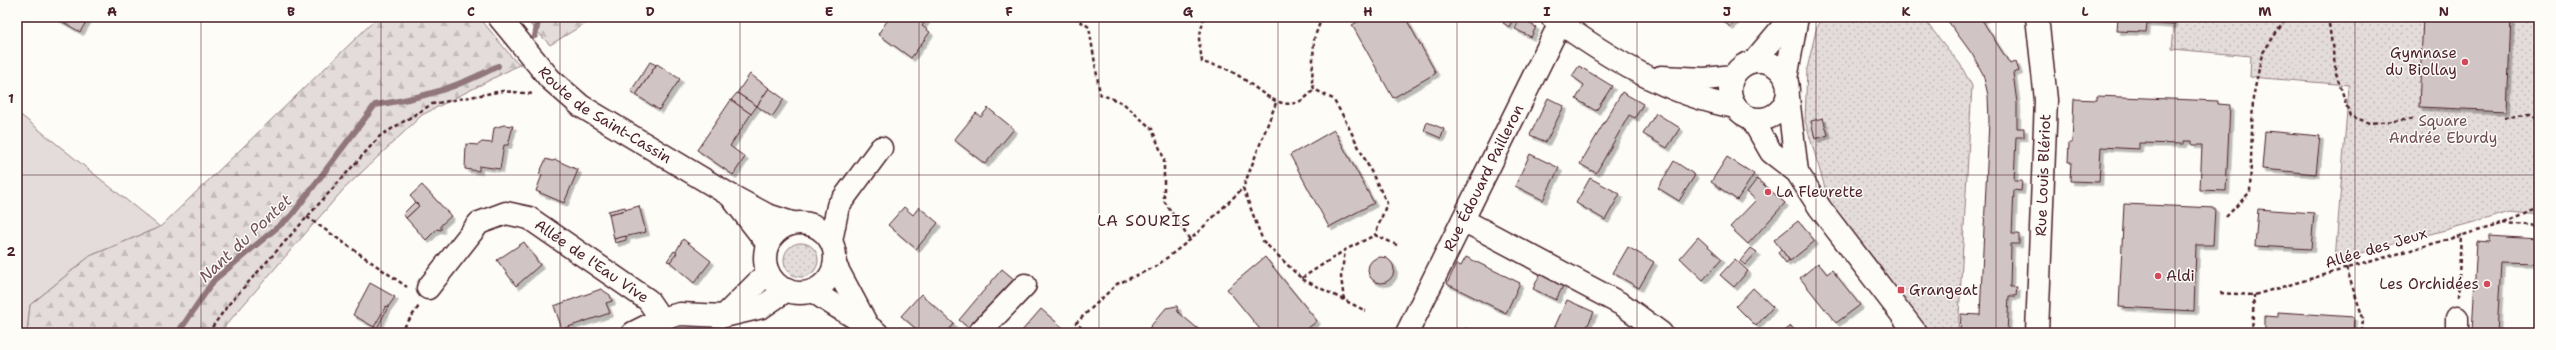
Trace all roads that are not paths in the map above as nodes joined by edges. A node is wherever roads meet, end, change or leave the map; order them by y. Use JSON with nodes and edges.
{"nodes":[{"id":1,"x":499,"y":17,"type":"edge"},
{"id":2,"x":1791,"y":17,"type":"edge"},
{"id":3,"x":1797,"y":17,"type":"edge"},
{"id":4,"x":2037,"y":17,"type":"edge"},
{"id":5,"x":1556,"y":20,"type":"edge"},
{"id":6,"x":1754,"y":61,"type":"junction"},
{"id":7,"x":1733,"y":76,"type":"junction"},
{"id":8,"x":1646,"y":77,"type":"junction"},
{"id":9,"x":1787,"y":88,"type":"junction"},
{"id":10,"x":1743,"y":113,"type":"junction"},
{"id":11,"x":881,"y":148,"type":"dead end"},
{"id":12,"x":1797,"y":172,"type":"junction"},
{"id":13,"x":728,"y":194,"type":"junction"},
{"id":14,"x":838,"y":206,"type":"junction"},
{"id":15,"x":1463,"y":220,"type":"junction"},
{"id":16,"x":798,"y":223,"type":"junction"},
{"id":17,"x":831,"y":241,"type":"junction"},
{"id":18,"x":768,"y":244,"type":"junction"},
{"id":19,"x":835,"y":265,"type":"junction"},
{"id":20,"x":768,"y":272,"type":"junction"},
{"id":21,"x":1025,"y":285,"type":"dead end"},
{"id":22,"x":428,"y":288,"type":"road end"},
{"id":23,"x":787,"y":290,"type":"junction"},
{"id":24,"x":813,"y":290,"type":"junction"},
{"id":25,"x":724,"y":316,"type":"junction"},
{"id":26,"x":661,"y":319,"type":"junction"},
{"id":27,"x":872,"y":329,"type":"edge"},
{"id":28,"x":633,"y":333,"type":"edge"},
{"id":29,"x":979,"y":333,"type":"edge"},
{"id":30,"x":1407,"y":333,"type":"edge"},
{"id":31,"x":1661,"y":333,"type":"edge"},
{"id":32,"x":1916,"y":333,"type":"edge"},
{"id":33,"x":2037,"y":333,"type":"edge"}],
"edges":[{"from":1,"to":13,"type":"street","name":"Route de Saint-Cassin"},
{"from":2,"to":6,"type":"street"},
{"from":3,"to":9,"type":"street"},
{"from":4,"to":33,"type":"street","name":"Rue Louis Blériot"},
{"from":5,"to":8,"type":"street"},
{"from":5,"to":15,"type":"street","name":"Rue Édouard Pailleron"},
{"from":6,"to":7,"type":"street"},
{"from":6,"to":9,"type":"street"},
{"from":7,"to":8,"type":"street"},
{"from":7,"to":10,"type":"street"},
{"from":8,"to":10,"type":"street"},
{"from":9,"to":10,"type":"street"},
{"from":9,"to":12,"type":"street"},
{"from":10,"to":12,"type":"street"},
{"from":11,"to":14,"type":"street"},
{"from":12,"to":32,"type":"street"},
{"from":13,"to":16,"type":"street","name":"Route de Saint-Cassin"},
{"from":13,"to":18,"type":"street","name":"Route de Saint-Cassin"},
{"from":14,"to":16,"type":"street"},
{"from":14,"to":17,"type":"street"},
{"from":15,"to":30,"type":"street","name":"Rue Édouard Pailleron"},
{"from":15,"to":31,"type":"street"},
{"from":16,"to":17,"type":"street"},
{"from":16,"to":18,"type":"street"},
{"from":17,"to":19,"type":"street"},
{"from":18,"to":20,"type":"street"},
{"from":19,"to":24,"type":"street"},
{"from":19,"to":27,"type":"street"},
{"from":20,"to":23,"type":"street"},
{"from":20,"to":25,"type":"street"},
{"from":21,"to":29,"type":"street"},
{"from":22,"to":26,"type":"street","name":"Allée de l'Eau Vive"},
{"from":23,"to":24,"type":"street"},
{"from":23,"to":25,"type":"street","name":"Allée de l'Eau Vive"},
{"from":24,"to":27,"type":"street"},
{"from":25,"to":26,"type":"street","name":"Allée de l'Eau Vive"},
{"from":26,"to":28,"type":"street","name":"Allée de l'Eau Vive"}]}
